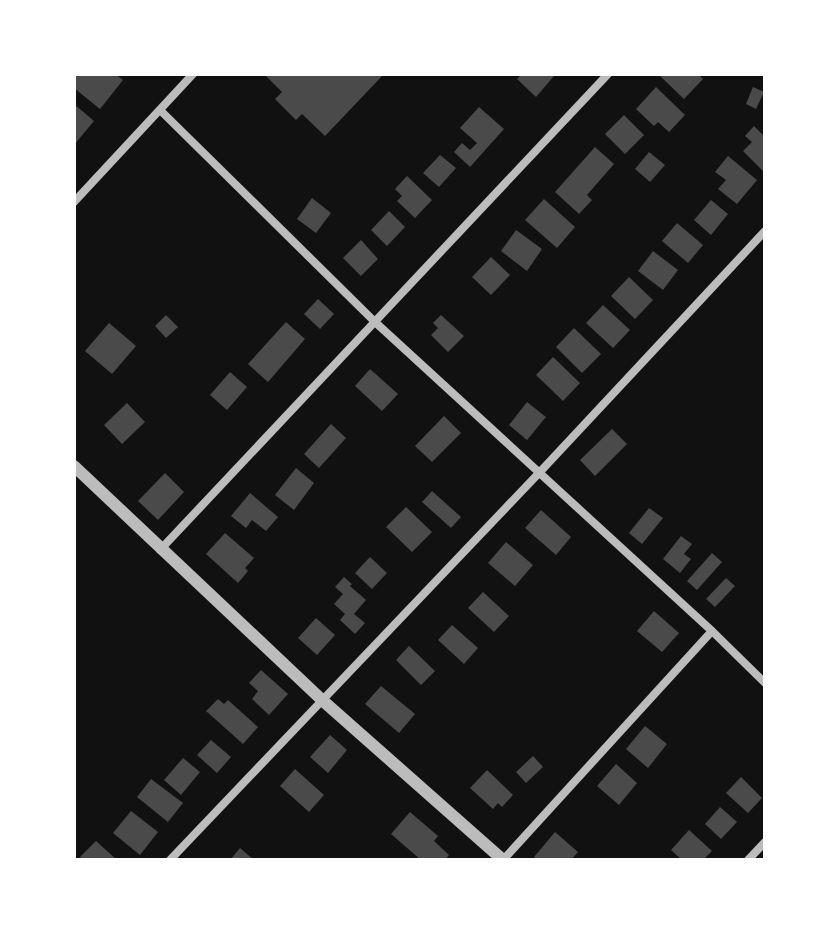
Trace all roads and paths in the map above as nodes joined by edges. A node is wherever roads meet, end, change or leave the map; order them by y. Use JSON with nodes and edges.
{"nodes":[{"id":1,"x":193,"y":74,"type":"edge"},
{"id":2,"x":608,"y":74,"type":"edge"},
{"id":3,"x":160,"y":110,"type":"junction"},
{"id":4,"x":74,"y":202,"type":"edge"},
{"id":5,"x":765,"y":231,"type":"edge"},
{"id":6,"x":375,"y":322,"type":"junction"},
{"id":7,"x":74,"y":466,"type":"edge"},
{"id":8,"x":539,"y":473,"type":"junction"},
{"id":9,"x":160,"y":550,"type":"junction"},
{"id":10,"x":712,"y":631,"type":"junction"},
{"id":11,"x":765,"y":683,"type":"edge"},
{"id":12,"x":322,"y":700,"type":"junction"},
{"id":13,"x":765,"y":842,"type":"edge"},
{"id":14,"x":170,"y":860,"type":"edge"},
{"id":15,"x":503,"y":860,"type":"edge"},
{"id":16,"x":748,"y":860,"type":"edge"}],
"edges":[{"from":1,"to":3,"type":"street"},
{"from":2,"to":6,"type":"street"},
{"from":3,"to":4,"type":"street"},
{"from":3,"to":6,"type":"street"},
{"from":5,"to":8,"type":"street"},
{"from":6,"to":8,"type":"street"},
{"from":6,"to":9,"type":"street"},
{"from":7,"to":9,"type":"street"},
{"from":8,"to":10,"type":"street"},
{"from":8,"to":12,"type":"street"},
{"from":9,"to":12,"type":"street"},
{"from":10,"to":11,"type":"street"},
{"from":10,"to":15,"type":"street"},
{"from":12,"to":14,"type":"street"},
{"from":12,"to":15,"type":"street"},
{"from":13,"to":16,"type":"street"}]}
